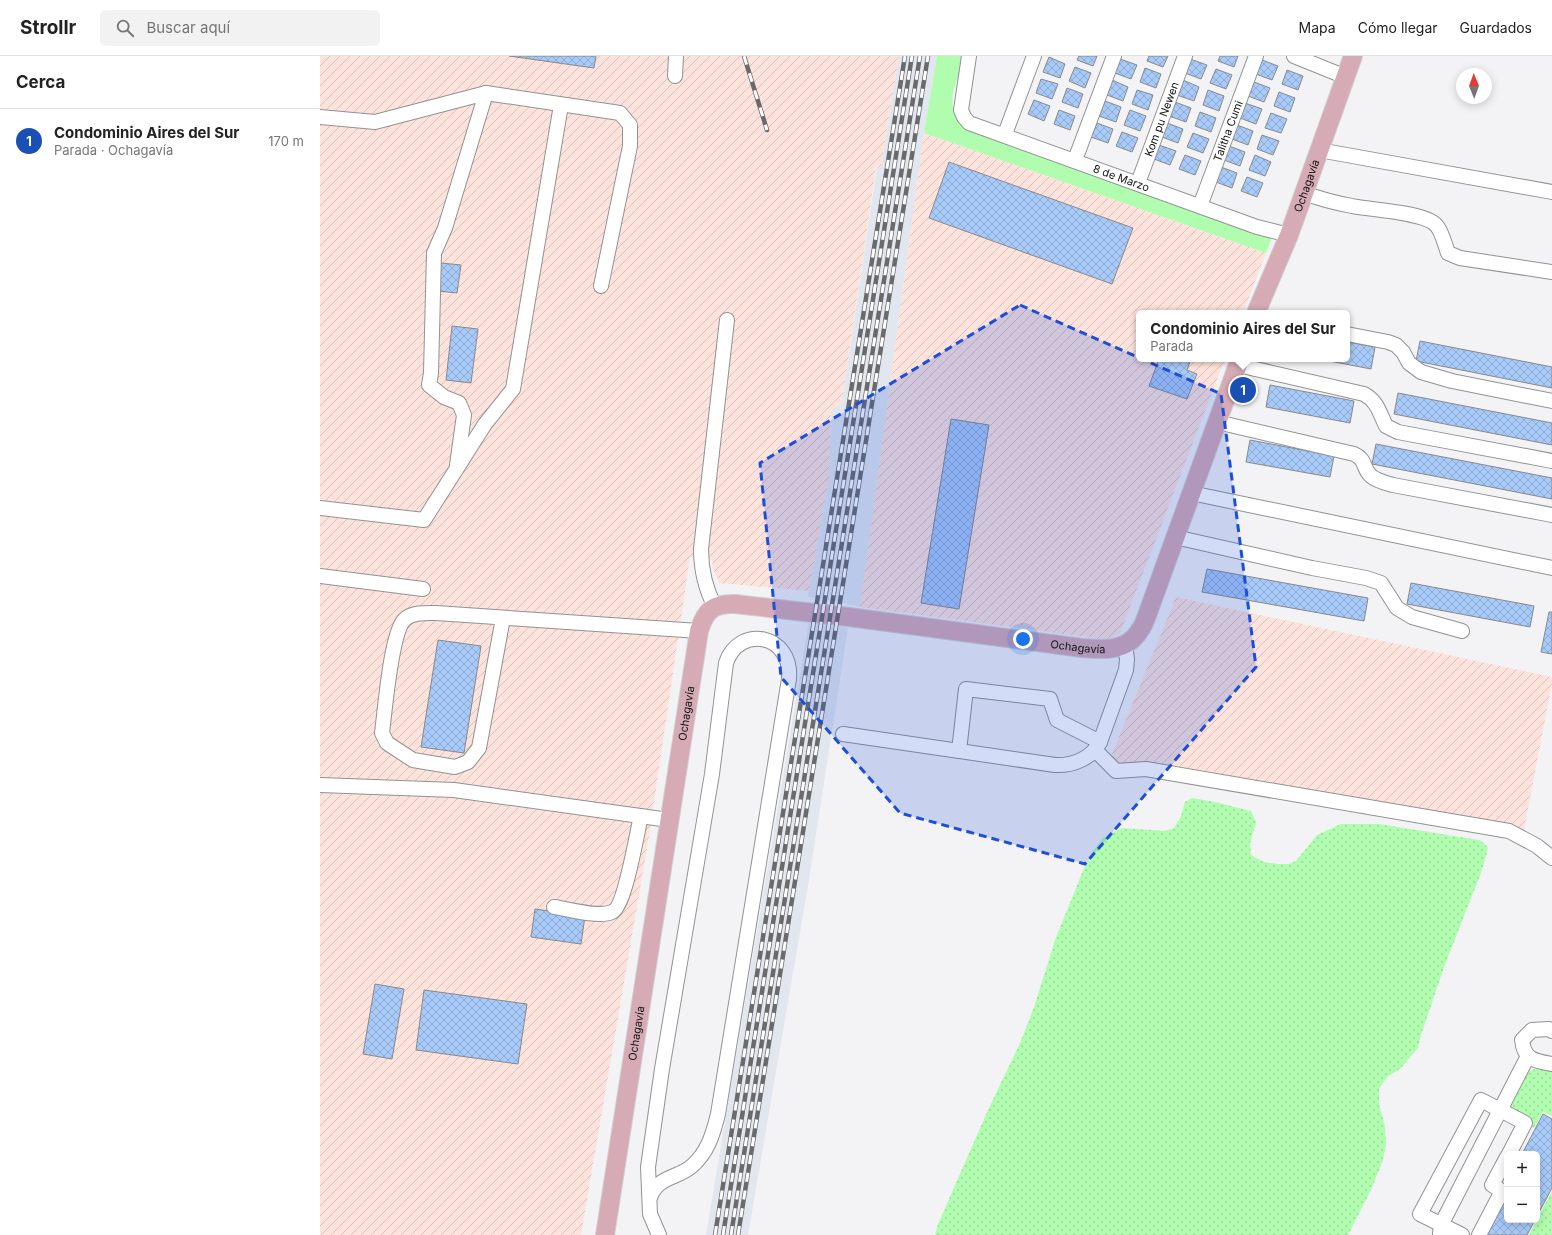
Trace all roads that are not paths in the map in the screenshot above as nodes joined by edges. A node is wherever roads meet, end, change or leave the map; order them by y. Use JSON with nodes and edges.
{"nodes":[{"id":1,"x":676,"y":56,"type":"edge"},
{"id":2,"x":969,"y":56,"type":"edge"},
{"id":3,"x":1034,"y":56,"type":"edge"},
{"id":4,"x":1114,"y":56,"type":"edge"},
{"id":5,"x":1184,"y":56,"type":"edge"},
{"id":6,"x":1256,"y":56,"type":"edge"},
{"id":7,"x":1294,"y":56,"type":"edge"},
{"id":8,"x":1340,"y":56,"type":"edge"},
{"id":9,"x":1353,"y":56,"type":"edge"},
{"id":10,"x":1340,"y":75,"type":"junction"},
{"id":11,"x":676,"y":76,"type":"dead end"},
{"id":12,"x":486,"y":93,"type":"junction"},
{"id":13,"x":561,"y":105,"type":"junction"},
{"id":14,"x":320,"y":117,"type":"edge"},
{"id":15,"x":1005,"y":134,"type":"junction"},
{"id":16,"x":1319,"y":150,"type":"junction"},
{"id":17,"x":1075,"y":160,"type":"junction"},
{"id":18,"x":1138,"y":183,"type":"junction"},
{"id":19,"x":1552,"y":192,"type":"edge"},
{"id":20,"x":1304,"y":193,"type":"junction"},
{"id":21,"x":1200,"y":206,"type":"junction"},
{"id":22,"x":1283,"y":234,"type":"junction"},
{"id":23,"x":1552,"y":272,"type":"edge"},
{"id":24,"x":601,"y":286,"type":"dead end"},
{"id":25,"x":1257,"y":310,"type":"edge"},
{"id":26,"x":728,"y":320,"type":"dead end"},
{"id":27,"x":1350,"y":335,"type":"edge"},
{"id":28,"x":1239,"y":362,"type":"edge"},
{"id":29,"x":1552,"y":401,"type":"edge"},
{"id":30,"x":1217,"y":422,"type":"junction"},
{"id":31,"x":1552,"y":461,"type":"edge"},
{"id":32,"x":456,"y":472,"type":"junction"},
{"id":33,"x":1191,"y":493,"type":"junction"},
{"id":34,"x":320,"y":508,"type":"edge"},
{"id":35,"x":1552,"y":515,"type":"edge"},
{"id":36,"x":1175,"y":537,"type":"junction"},
{"id":37,"x":1552,"y":568,"type":"edge"},
{"id":38,"x":320,"y":578,"type":"edge"},
{"id":39,"x":423,"y":588,"type":"dead end"},
{"id":40,"x":715,"y":607,"type":"junction"},
{"id":41,"x":503,"y":618,"type":"junction"},
{"id":42,"x":699,"y":631,"type":"junction"},
{"id":43,"x":1462,"y":631,"type":"dead end"},
{"id":44,"x":1125,"y":644,"type":"junction"},
{"id":45,"x":843,"y":734,"type":"dead end"},
{"id":46,"x":1098,"y":746,"type":"junction"},
{"id":47,"x":959,"y":751,"type":"junction"},
{"id":48,"x":320,"y":785,"type":"edge"},
{"id":49,"x":641,"y":816,"type":"junction"},
{"id":50,"x":669,"y":820,"type":"junction"},
{"id":51,"x":1552,"y":858,"type":"edge"},
{"id":52,"x":554,"y":907,"type":"dead end"},
{"id":53,"x":1552,"y":1031,"type":"edge"},
{"id":54,"x":1528,"y":1056,"type":"junction"},
{"id":55,"x":1552,"y":1064,"type":"edge"},
{"id":56,"x":1500,"y":1110,"type":"junction"},
{"id":57,"x":1511,"y":1151,"type":"edge"},
{"id":58,"x":1504,"y":1163,"type":"edge"},
{"id":59,"x":650,"y":1198,"type":"junction"},
{"id":60,"x":1440,"y":1230,"type":"edge"},
{"id":61,"x":605,"y":1235,"type":"edge"},
{"id":62,"x":659,"y":1235,"type":"edge"},
{"id":63,"x":1462,"y":1235,"type":"edge"},
{"id":64,"x":1478,"y":1235,"type":"edge"}],
"edges":[{"from":1,"to":11,"type":"street"},
{"from":2,"to":15,"type":"street","name":"8 de Marzo"},
{"from":3,"to":15,"type":"street"},
{"from":4,"to":17,"type":"street"},
{"from":5,"to":18,"type":"street","name":"Kom pu Newen"},
{"from":6,"to":21,"type":"street","name":"Talitha Cumi"},
{"from":7,"to":10,"type":"street"},
{"from":8,"to":10,"type":"main road"},
{"from":9,"to":10,"type":"main road","name":"Ochagavía"},
{"from":10,"to":16,"type":"main road","name":"Ochagavía"},
{"from":10,"to":22,"type":"main road"},
{"from":12,"to":13,"type":"street"},
{"from":12,"to":14,"type":"street"},
{"from":12,"to":32,"type":"street"},
{"from":13,"to":24,"type":"street"},
{"from":13,"to":32,"type":"street"},
{"from":15,"to":17,"type":"street","name":"8 de Marzo"},
{"from":16,"to":19,"type":"street"},
{"from":16,"to":20,"type":"main road","name":"Ochagavía"},
{"from":17,"to":18,"type":"street","name":"8 de Marzo"},
{"from":18,"to":21,"type":"street","name":"8 de Marzo"},
{"from":20,"to":22,"type":"main road","name":"Ochagavía"},
{"from":20,"to":23,"type":"street"},
{"from":21,"to":22,"type":"street","name":"8 de Marzo"},
{"from":22,"to":25,"type":"main road"},
{"from":26,"to":40,"type":"street"},
{"from":27,"to":29,"type":"street"},
{"from":28,"to":30,"type":"main road","name":"Ochagavía"},
{"from":28,"to":31,"type":"street"},
{"from":30,"to":33,"type":"main road","name":"Ochagavía"},
{"from":30,"to":35,"type":"street"},
{"from":32,"to":34,"type":"street"},
{"from":33,"to":36,"type":"main road","name":"Ochagavía"},
{"from":33,"to":37,"type":"street"},
{"from":36,"to":43,"type":"street"},
{"from":36,"to":44,"type":"main road","name":"Ochagavía"},
{"from":38,"to":39,"type":"street"},
{"from":40,"to":42,"type":"main road","name":"Ochagavía"},
{"from":40,"to":44,"type":"main road","name":"Ochagavía"},
{"from":41,"to":41,"type":"street"},
{"from":41,"to":42,"type":"street"},
{"from":42,"to":50,"type":"main road","name":"Ochagavía"},
{"from":44,"to":46,"type":"street"},
{"from":45,"to":47,"type":"street"},
{"from":46,"to":47,"type":"street"},
{"from":46,"to":47,"type":"street"},
{"from":46,"to":51,"type":"street"},
{"from":48,"to":49,"type":"street"},
{"from":49,"to":50,"type":"street"},
{"from":49,"to":52,"type":"street"},
{"from":50,"to":61,"type":"main road","name":"Ochagavía"},
{"from":53,"to":54,"type":"street"},
{"from":54,"to":55,"type":"street"},
{"from":54,"to":56,"type":"street"},
{"from":56,"to":57,"type":"street"},
{"from":56,"to":60,"type":"street"},
{"from":56,"to":60,"type":"street"},
{"from":58,"to":64,"type":"street"},
{"from":59,"to":59,"type":"street"},
{"from":59,"to":62,"type":"street"},
{"from":60,"to":63,"type":"street"}]}
